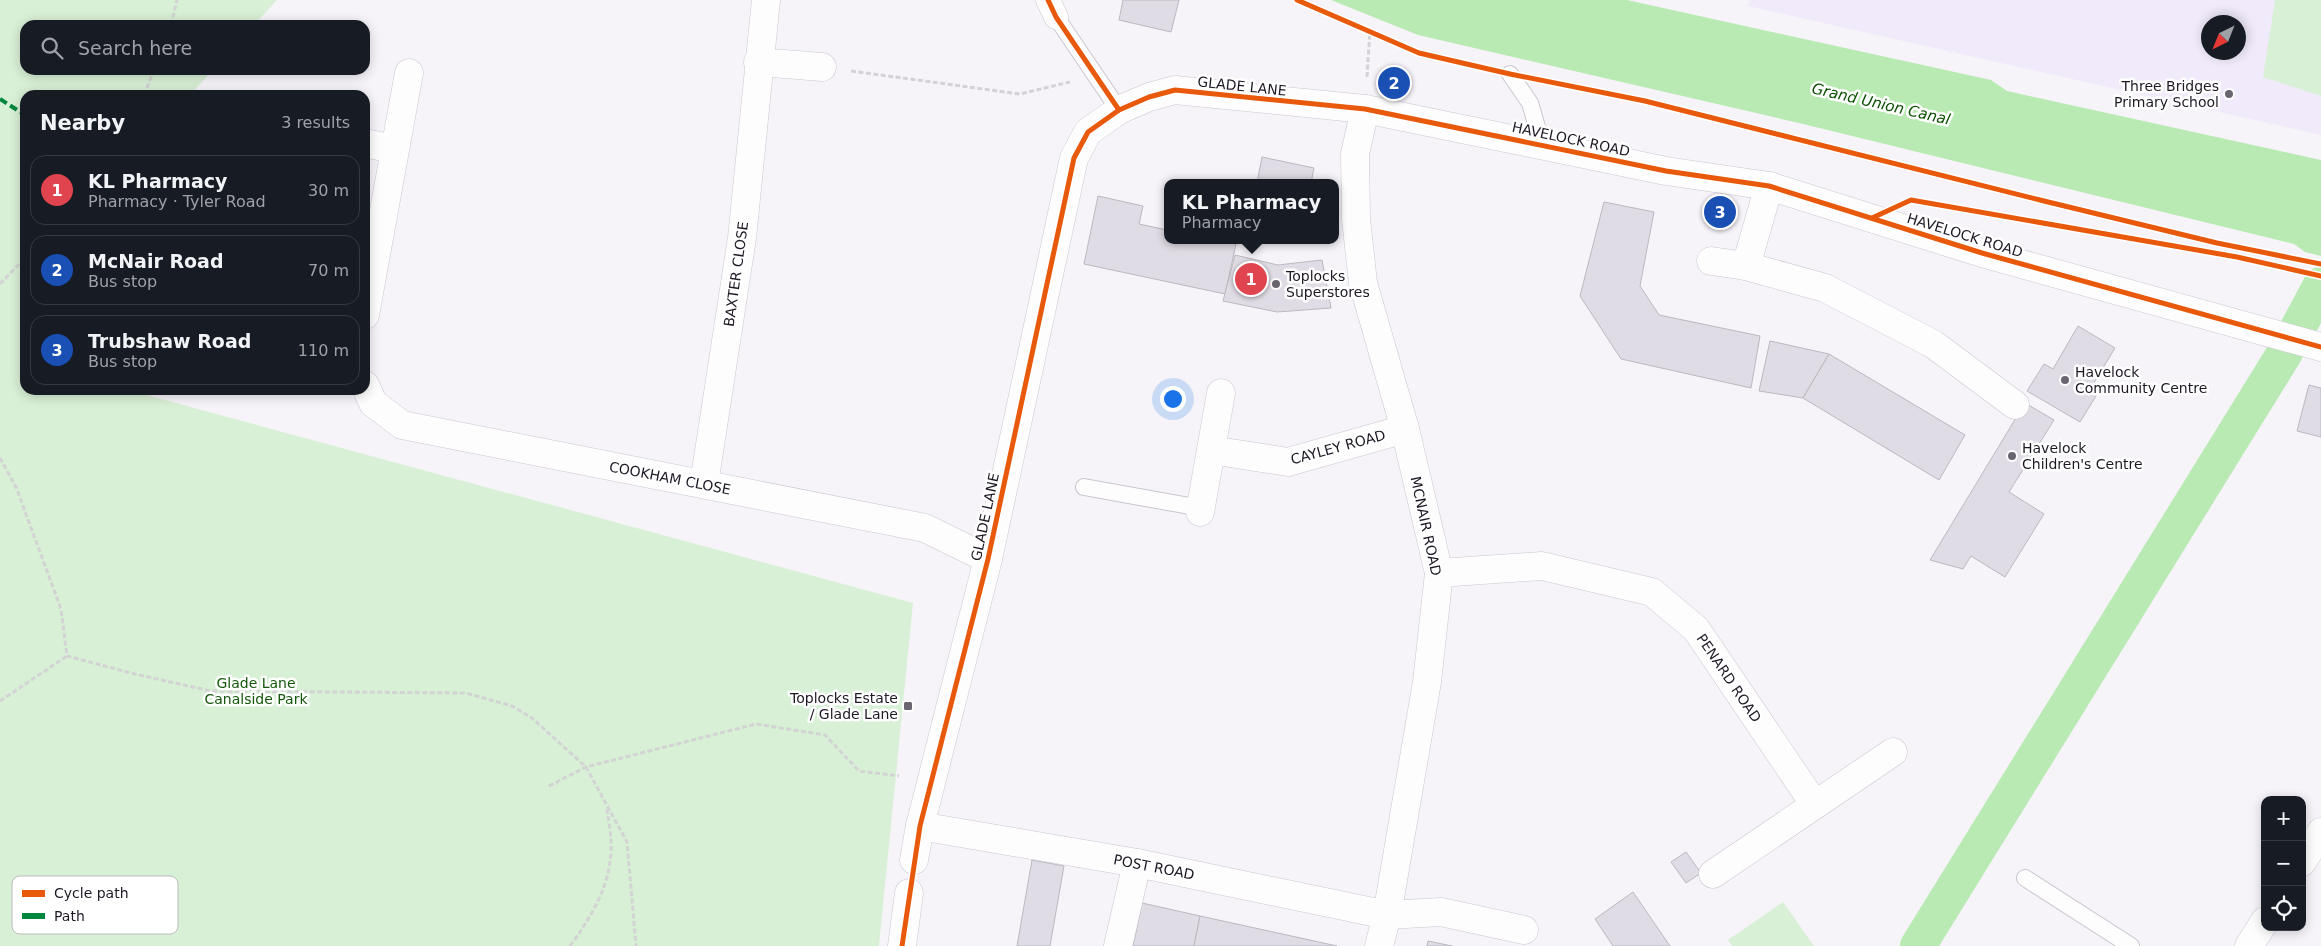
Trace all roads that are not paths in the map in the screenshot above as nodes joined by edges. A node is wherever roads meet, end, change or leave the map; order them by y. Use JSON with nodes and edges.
{"nodes":[{"id":1,"x":766,"y":0,"type":"edge"},
{"id":2,"x":1052,"y":8,"type":"edge"},
{"id":3,"x":758,"y":62,"type":"junction"},
{"id":4,"x":822,"y":67,"type":"road end"},
{"id":5,"x":409,"y":73,"type":"dead end"},
{"id":6,"x":1510,"y":74,"type":"road end"},
{"id":7,"x":1365,"y":109,"type":"junction"},
{"id":8,"x":1120,"y":110,"type":"junction"},
{"id":9,"x":370,"y":144,"type":"edge"},
{"id":10,"x":1542,"y":144,"type":"junction"},
{"id":11,"x":394,"y":149,"type":"junction"},
{"id":12,"x":1769,"y":186,"type":"junction"},
{"id":13,"x":1345,"y":217,"type":"edge"},
{"id":14,"x":1711,"y":261,"type":"dead end"},
{"id":15,"x":1746,"y":266,"type":"junction"},
{"id":16,"x":370,"y":286,"type":"edge"},
{"id":17,"x":2321,"y":347,"type":"edge"},
{"id":18,"x":1221,"y":393,"type":"dead end"},
{"id":19,"x":370,"y":395,"type":"edge"},
{"id":20,"x":2015,"y":405,"type":"dead end"},
{"id":21,"x":1405,"y":429,"type":"junction"},
{"id":22,"x":1211,"y":450,"type":"junction"},
{"id":23,"x":704,"y":484,"type":"junction"},
{"id":24,"x":1084,"y":487,"type":"dead end"},
{"id":25,"x":1200,"y":510,"type":"joint"},
{"id":26,"x":988,"y":559,"type":"junction"},
{"id":27,"x":1439,"y":573,"type":"junction"},
{"id":28,"x":1893,"y":752,"type":"dead end"},
{"id":29,"x":1815,"y":805,"type":"junction"},
{"id":30,"x":920,"y":826,"type":"junction"},
{"id":31,"x":2321,"y":832,"type":"edge"},
{"id":32,"x":2306,"y":856,"type":"edge"},
{"id":33,"x":914,"y":860,"type":"joint"},
{"id":34,"x":1137,"y":863,"type":"junction"},
{"id":35,"x":1713,"y":874,"type":"dead end"},
{"id":36,"x":2025,"y":878,"type":"dead end"},
{"id":37,"x":909,"y":893,"type":"joint"},
{"id":38,"x":1387,"y":915,"type":"junction"},
{"id":39,"x":2261,"y":927,"type":"edge"},
{"id":40,"x":1524,"y":930,"type":"dead end"},
{"id":41,"x":902,"y":946,"type":"edge"},
{"id":42,"x":1118,"y":946,"type":"edge"},
{"id":43,"x":1379,"y":946,"type":"edge"},
{"id":44,"x":2131,"y":946,"type":"edge"},
{"id":45,"x":2249,"y":946,"type":"edge"}],
"edges":[{"from":1,"to":3,"type":"street","name":"BAXTER CLOSE"},
{"from":2,"to":8,"type":"lane"},
{"from":3,"to":4,"type":"street"},
{"from":3,"to":23,"type":"street","name":"BAXTER CLOSE"},
{"from":5,"to":11,"type":"street"},
{"from":6,"to":10,"type":"lane"},
{"from":7,"to":8,"type":"street","name":"GLADE LANE"},
{"from":7,"to":10,"type":"street","name":"HAVELOCK ROAD"},
{"from":7,"to":13,"type":"street","name":"MCNAIR ROAD"},
{"from":8,"to":26,"type":"street","name":"GLADE LANE"},
{"from":9,"to":11,"type":"street"},
{"from":10,"to":12,"type":"street","name":"HAVELOCK ROAD"},
{"from":11,"to":16,"type":"street"},
{"from":12,"to":15,"type":"street"},
{"from":12,"to":17,"type":"street","name":"HAVELOCK ROAD"},
{"from":13,"to":21,"type":"street","name":"MCNAIR ROAD"},
{"from":14,"to":15,"type":"street"},
{"from":15,"to":20,"type":"street"},
{"from":18,"to":22,"type":"street"},
{"from":19,"to":23,"type":"street","name":"COOKHAM CLOSE"},
{"from":21,"to":22,"type":"street","name":"CAYLEY ROAD"},
{"from":21,"to":27,"type":"street","name":"MCNAIR ROAD"},
{"from":22,"to":25,"type":"street"},
{"from":23,"to":26,"type":"street","name":"COOKHAM CLOSE"},
{"from":24,"to":25,"type":"lane"},
{"from":26,"to":30,"type":"street","name":"GLADE LANE"},
{"from":27,"to":29,"type":"street","name":"PENARD ROAD"},
{"from":27,"to":38,"type":"street","name":"MCNAIR ROAD"},
{"from":28,"to":29,"type":"street"},
{"from":29,"to":35,"type":"street"},
{"from":30,"to":33,"type":"street","name":"GLADE LANE"},
{"from":30,"to":34,"type":"street","name":"POST ROAD"},
{"from":31,"to":32,"type":"street"},
{"from":33,"to":37,"type":"lane","name":"GLADE LANE"},
{"from":34,"to":38,"type":"street","name":"POST ROAD"},
{"from":34,"to":42,"type":"street"},
{"from":36,"to":44,"type":"lane"},
{"from":37,"to":41,"type":"street","name":"GLADE LANE"},
{"from":38,"to":40,"type":"street","name":"POST ROAD"},
{"from":38,"to":43,"type":"street","name":"MCNAIR ROAD"},
{"from":39,"to":45,"type":"street"}]}
